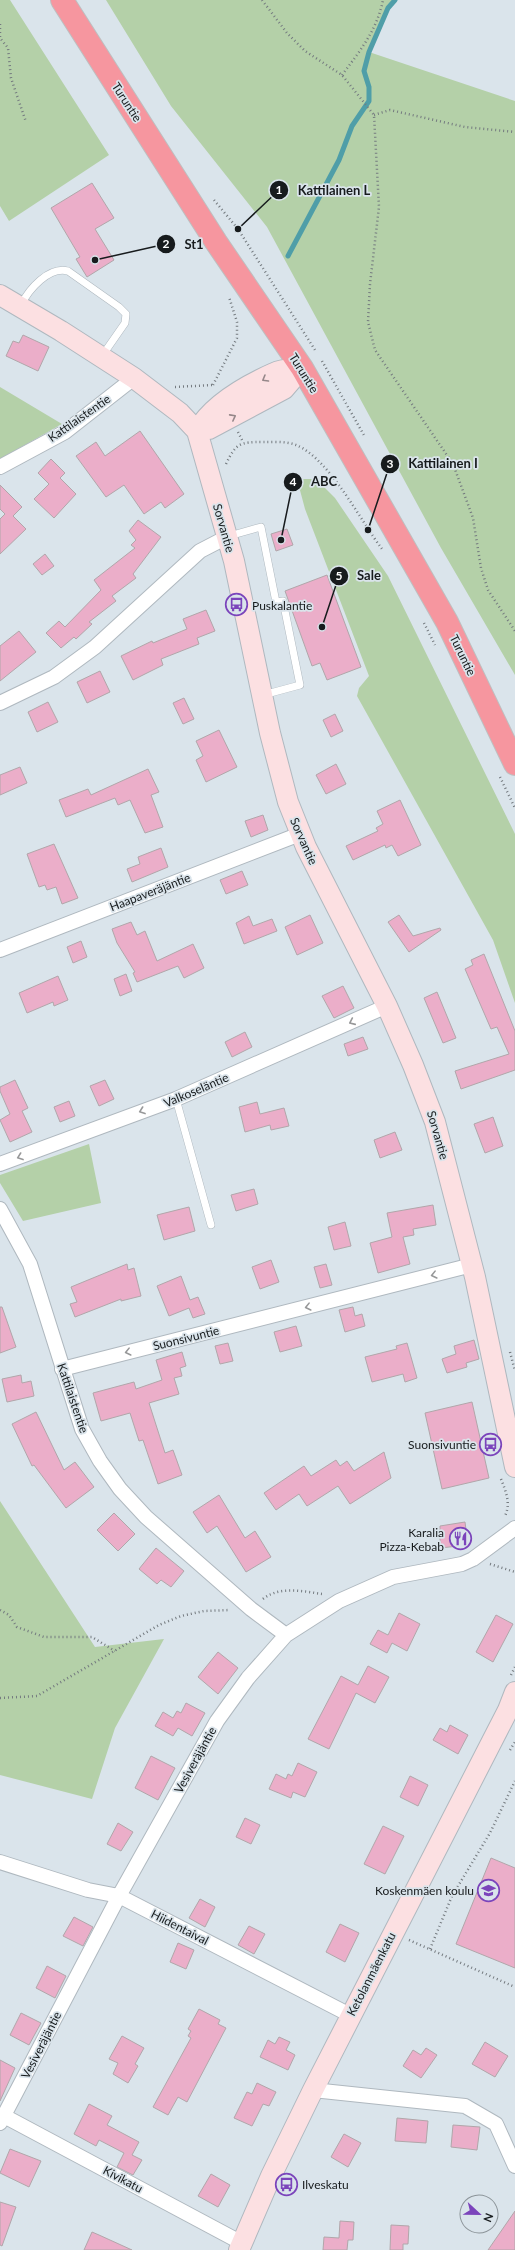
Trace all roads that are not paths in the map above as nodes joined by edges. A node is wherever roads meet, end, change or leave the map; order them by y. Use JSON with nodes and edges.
{"nodes":[{"id":1,"x":62,"y":0,"type":"edge"},
{"id":2,"x":0,"y":295,"type":"edge"},
{"id":3,"x":20,"y":307,"type":"junction"},
{"id":4,"x":102,"y":356,"type":"junction"},
{"id":5,"x":302,"y":368,"type":"junction"},
{"id":6,"x":134,"y":378,"type":"junction"},
{"id":7,"x":197,"y":431,"type":"junction"},
{"id":8,"x":0,"y":467,"type":"edge"},
{"id":9,"x":227,"y":537,"type":"junction"},
{"id":10,"x":263,"y":696,"type":"junction"},
{"id":11,"x":0,"y":703,"type":"edge"},
{"id":12,"x":506,"y":767,"type":"edge"},
{"id":13,"x":300,"y":834,"type":"junction"},
{"id":14,"x":0,"y":950,"type":"edge"},
{"id":15,"x":387,"y":1006,"type":"junction"},
{"id":16,"x":176,"y":1099,"type":"junction"},
{"id":17,"x":0,"y":1164,"type":"edge"},
{"id":18,"x":0,"y":1208,"type":"edge"},
{"id":19,"x":211,"y":1225,"type":"dead end"},
{"id":20,"x":472,"y":1265,"type":"junction"},
{"id":21,"x":62,"y":1369,"type":"junction"},
{"id":22,"x":515,"y":1467,"type":"edge"},
{"id":23,"x":515,"y":1528,"type":"edge"},
{"id":24,"x":286,"y":1635,"type":"junction"},
{"id":25,"x":514,"y":1697,"type":"edge"},
{"id":26,"x":0,"y":1862,"type":"edge"},
{"id":27,"x":119,"y":1896,"type":"junction"},
{"id":28,"x":350,"y":2015,"type":"junction"},
{"id":29,"x":313,"y":2090,"type":"junction"},
{"id":30,"x":2,"y":2120,"type":"edge"},
{"id":31,"x":515,"y":2166,"type":"edge"},
{"id":32,"x":240,"y":2246,"type":"edge"}],
"edges":[{"from":1,"to":5,"type":"highway","name":"Turuntie"},
{"from":2,"to":3,"type":"main road","name":"Sorvantie"},
{"from":3,"to":4,"type":"main road","name":"Sorvantie"},
{"from":3,"to":4,"type":"lane"},
{"from":4,"to":6,"type":"main road","name":"Sorvantie"},
{"from":5,"to":7,"type":"main road"},
{"from":5,"to":12,"type":"highway","name":"Turuntie"},
{"from":6,"to":7,"type":"main road","name":"Sorvantie"},
{"from":6,"to":8,"type":"street","name":"Kattilaistentie"},
{"from":7,"to":9,"type":"main road","name":"Sorvantie"},
{"from":9,"to":10,"type":"main road","name":"Sorvantie"},
{"from":9,"to":10,"type":"lane"},
{"from":9,"to":11,"type":"street"},
{"from":10,"to":13,"type":"main road","name":"Sorvantie"},
{"from":13,"to":14,"type":"street","name":"Haapaveräjäntie"},
{"from":13,"to":15,"type":"main road","name":"Sorvantie"},
{"from":15,"to":16,"type":"street","name":"Valkoseläntie","one_way":true},
{"from":15,"to":20,"type":"main road","name":"Sorvantie"},
{"from":16,"to":17,"type":"street","name":"Valkoseläntie","one_way":true},
{"from":16,"to":19,"type":"lane"},
{"from":18,"to":21,"type":"street","name":"Kattilaistentie"},
{"from":20,"to":21,"type":"street","name":"Suonsivuntie","one_way":true},
{"from":20,"to":22,"type":"main road","name":"Sorvantie"},
{"from":21,"to":24,"type":"street","name":"Kattilaistentie"},
{"from":23,"to":24,"type":"street","name":"Vesiveräjäntie"},
{"from":24,"to":27,"type":"street","name":"Vesiveräjäntie"},
{"from":25,"to":28,"type":"main road","name":"Ketolanmäenkatu"},
{"from":26,"to":27,"type":"street","name":"Hiidentaival"},
{"from":27,"to":28,"type":"street","name":"Hiidentaival"},
{"from":27,"to":30,"type":"street","name":"Vesiveräjäntie"},
{"from":28,"to":29,"type":"main road","name":"Ketolanmäenkatu"},
{"from":29,"to":31,"type":"street"},
{"from":29,"to":32,"type":"main road","name":"Ketolanmäenkatu"},
{"from":30,"to":32,"type":"street","name":"Kivikatu"}]}
